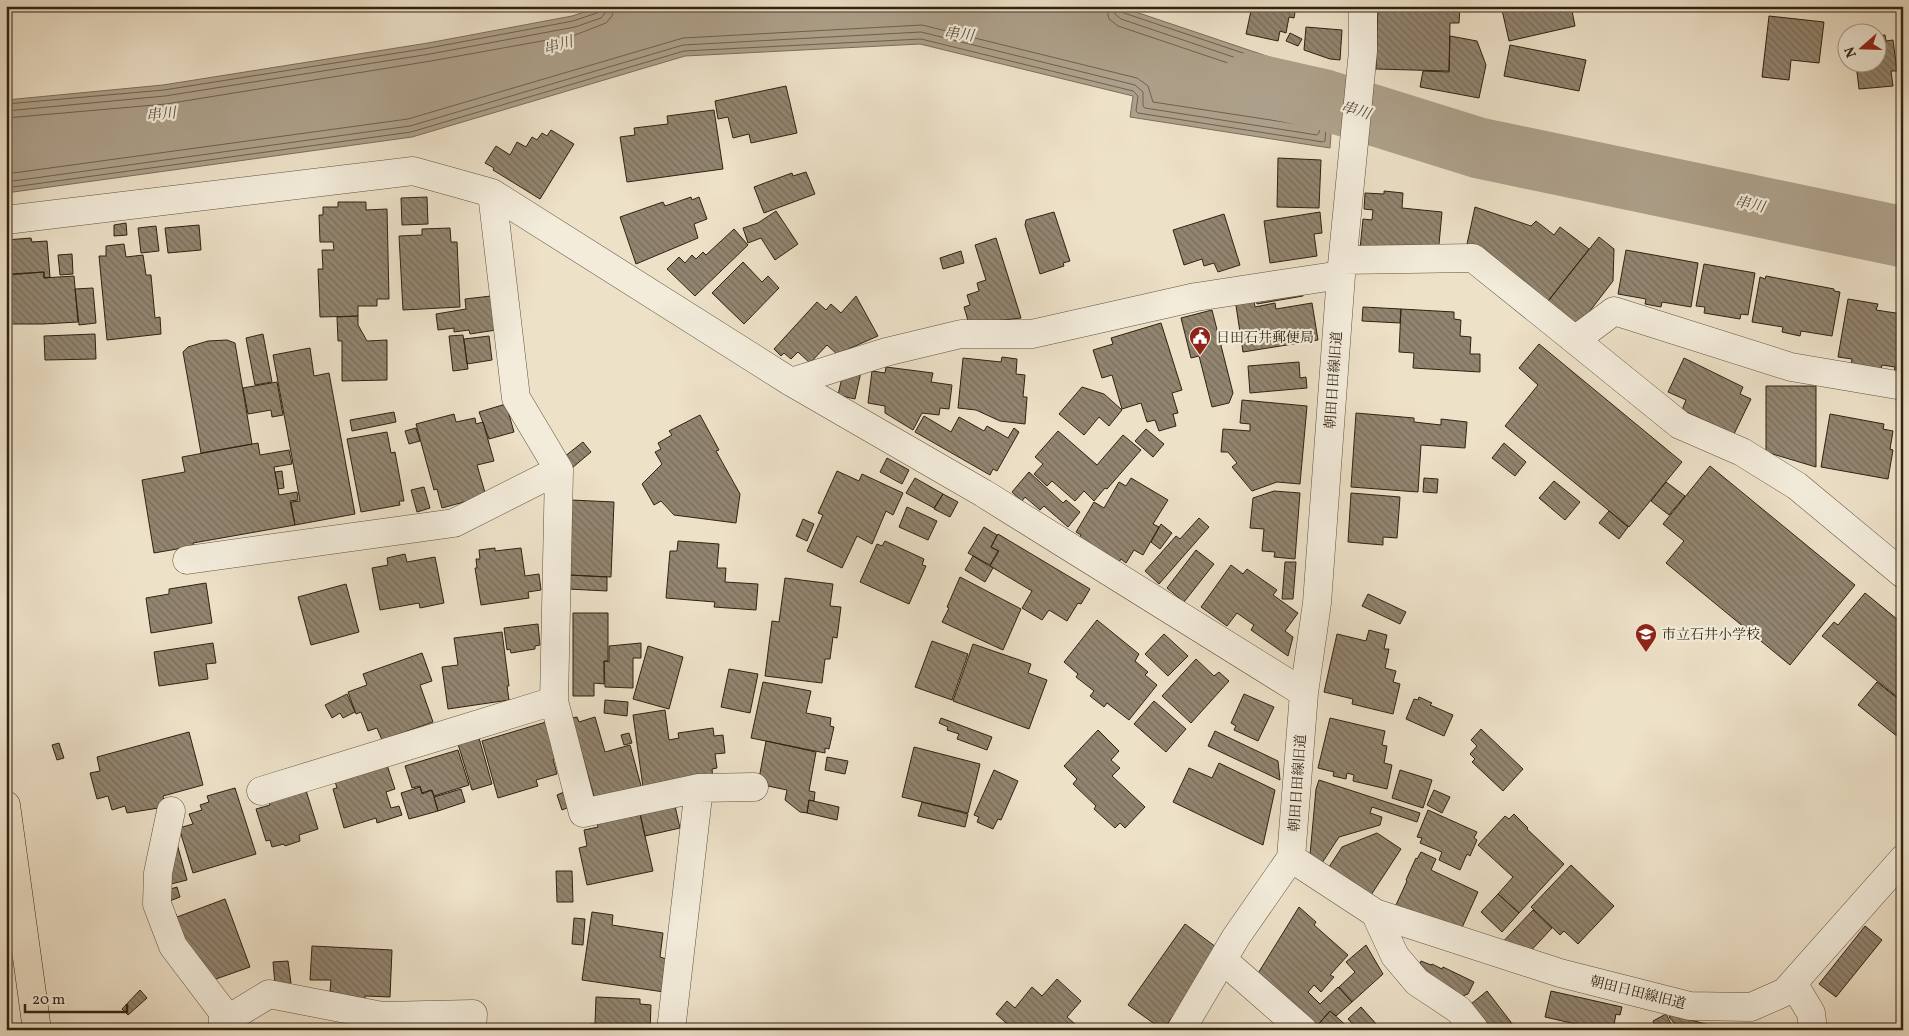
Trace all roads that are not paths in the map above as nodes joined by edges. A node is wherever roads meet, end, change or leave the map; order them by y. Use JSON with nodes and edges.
{"nodes":[{"id":1,"x":1363,"y":6,"type":"edge"},
{"id":2,"x":492,"y":193,"type":"junction"},
{"id":3,"x":6,"y":220,"type":"edge"},
{"id":4,"x":1342,"y":268,"type":"junction"},
{"id":5,"x":1575,"y":340,"type":"junction"},
{"id":6,"x":791,"y":382,"type":"junction"},
{"id":7,"x":1903,"y":386,"type":"edge"},
{"id":8,"x":559,"y":470,"type":"junction"},
{"id":9,"x":187,"y":560,"type":"dead end"},
{"id":10,"x":1903,"y":574,"type":"edge"},
{"id":11,"x":1304,"y":692,"type":"junction"},
{"id":12,"x":554,"y":702,"type":"junction"},
{"id":13,"x":754,"y":787,"type":"dead end"},
{"id":14,"x":699,"y":788,"type":"junction"},
{"id":15,"x":261,"y":791,"type":"dead end"},
{"id":16,"x":6,"y":805,"type":"edge"},
{"id":17,"x":171,"y":811,"type":"dead end"},
{"id":18,"x":1291,"y":858,"type":"junction"},
{"id":19,"x":1903,"y":859,"type":"edge"},
{"id":20,"x":1375,"y":913,"type":"junction"},
{"id":21,"x":1223,"y":960,"type":"junction"},
{"id":22,"x":1793,"y":982,"type":"junction"},
{"id":23,"x":223,"y":1026,"type":"edge"},
{"id":24,"x":37,"y":1030,"type":"edge"},
{"id":25,"x":472,"y":1030,"type":"edge"},
{"id":26,"x":671,"y":1030,"type":"edge"},
{"id":27,"x":1181,"y":1030,"type":"edge"},
{"id":28,"x":1303,"y":1030,"type":"edge"},
{"id":29,"x":1475,"y":1030,"type":"edge"},
{"id":30,"x":1812,"y":1030,"type":"edge"}],
"edges":[{"from":1,"to":4,"type":"street","name":"朝田日田線旧道"},
{"from":2,"to":3,"type":"street"},
{"from":2,"to":6,"type":"street"},
{"from":2,"to":8,"type":"street"},
{"from":4,"to":5,"type":"street"},
{"from":4,"to":6,"type":"street"},
{"from":4,"to":11,"type":"street","name":"朝田日田線旧道"},
{"from":5,"to":7,"type":"street"},
{"from":5,"to":10,"type":"street"},
{"from":6,"to":11,"type":"street"},
{"from":8,"to":9,"type":"street"},
{"from":8,"to":12,"type":"street"},
{"from":11,"to":18,"type":"street","name":"朝田日田線旧道"},
{"from":12,"to":14,"type":"street"},
{"from":12,"to":15,"type":"street"},
{"from":13,"to":14,"type":"street"},
{"from":14,"to":26,"type":"street"},
{"from":16,"to":24,"type":"highway"},
{"from":17,"to":23,"type":"street"},
{"from":18,"to":20,"type":"street","name":"朝田日田線旧道"},
{"from":18,"to":21,"type":"street"},
{"from":19,"to":22,"type":"street","name":"朝田日田線旧道"},
{"from":20,"to":22,"type":"street","name":"朝田日田線旧道"},
{"from":20,"to":29,"type":"street"},
{"from":21,"to":27,"type":"street"},
{"from":21,"to":28,"type":"street"},
{"from":22,"to":30,"type":"street"},
{"from":23,"to":25,"type":"street"}]}
